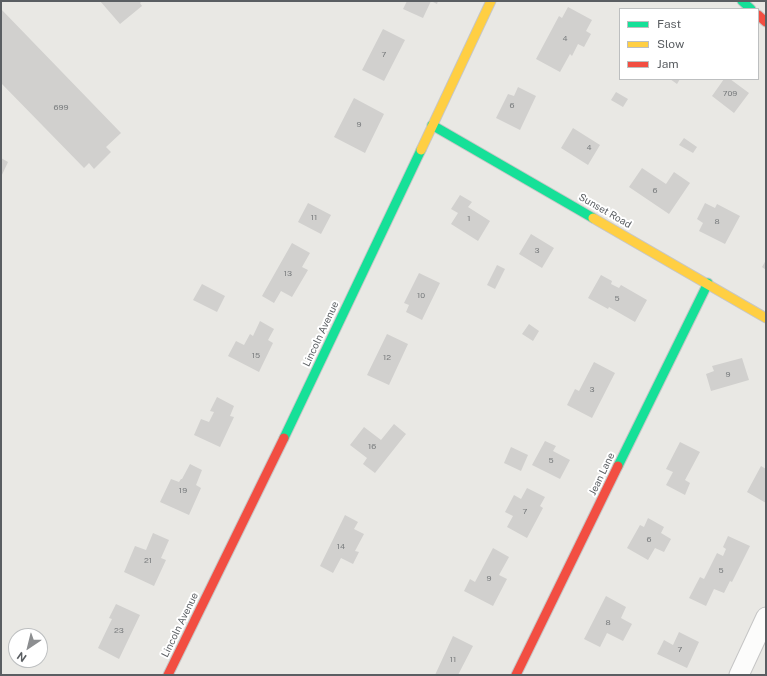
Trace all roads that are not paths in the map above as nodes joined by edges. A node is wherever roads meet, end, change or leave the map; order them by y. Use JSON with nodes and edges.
{"nodes":[{"id":1,"x":491,"y":1,"type":"edge"},
{"id":2,"x":742,"y":1,"type":"edge"},
{"id":3,"x":750,"y":8,"type":"edge"},
{"id":4,"x":432,"y":124,"type":"junction"},
{"id":5,"x":708,"y":284,"type":"junction"},
{"id":6,"x":766,"y":318,"type":"edge"},
{"id":7,"x":766,"y":617,"type":"edge"},
{"id":8,"x":168,"y":675,"type":"edge"},
{"id":9,"x":516,"y":675,"type":"edge"},
{"id":10,"x":739,"y":675,"type":"edge"}],
"edges":[{"from":1,"to":4,"type":"street","name":"Lincoln Avenue"},
{"from":2,"to":3,"type":"street"},
{"from":4,"to":5,"type":"street","name":"Sunset Road"},
{"from":4,"to":8,"type":"street","name":"Lincoln Avenue"},
{"from":5,"to":6,"type":"street","name":"Sunset Road"},
{"from":5,"to":9,"type":"street","name":"Jean Lane"},
{"from":7,"to":10,"type":"street"}]}
